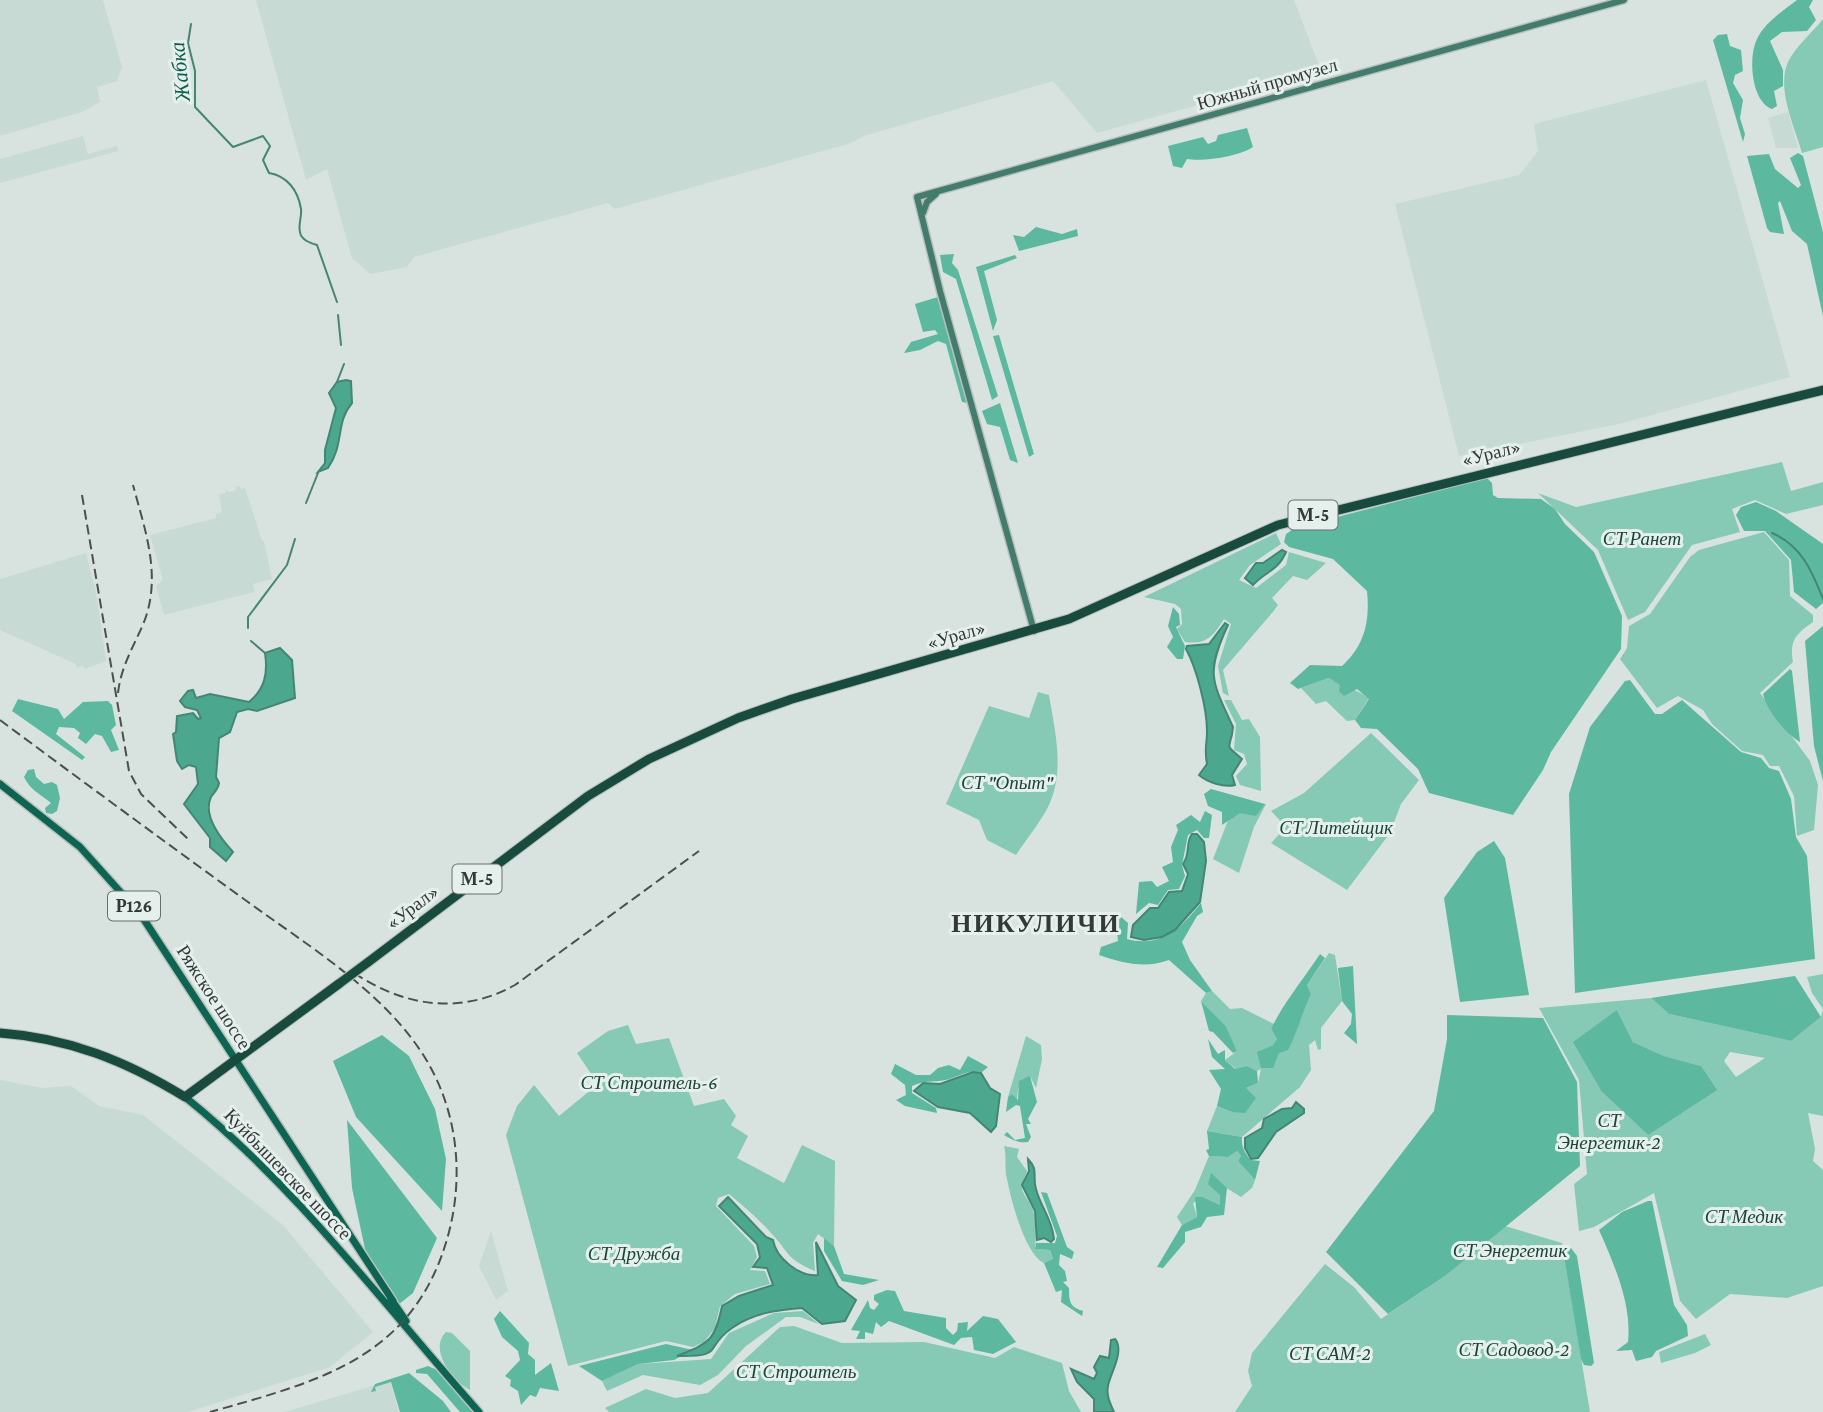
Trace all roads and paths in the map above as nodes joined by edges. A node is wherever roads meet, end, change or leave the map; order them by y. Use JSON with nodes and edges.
{"nodes":[{"id":1,"x":1624,"y":0,"type":"edge"},
{"id":2,"x":941,"y":190,"type":"junction"},
{"id":3,"x":922,"y":218,"type":"junction"},
{"id":4,"x":1823,"y":390,"type":"edge"},
{"id":5,"x":1034,"y":631,"type":"junction"},
{"id":6,"x":0,"y":784,"type":"edge"},
{"id":7,"x":0,"y":1032,"type":"edge"},
{"id":8,"x":235,"y":1059,"type":"junction"},
{"id":9,"x":185,"y":1097,"type":"junction"},
{"id":10,"x":365,"y":1258,"type":"junction"},
{"id":11,"x":356,"y":1269,"type":"junction"},
{"id":12,"x":381,"y":1291,"type":"junction"},
{"id":13,"x":391,"y":1303,"type":"junction"},
{"id":14,"x":432,"y":1355,"type":"junction"},
{"id":15,"x":479,"y":1412,"type":"edge"},
{"id":16,"x":485,"y":1412,"type":"edge"}],
"edges":[{"from":1,"to":2,"type":"main road","name":"Южный промузел"},
{"from":2,"to":3,"type":"main road"},
{"from":2,"to":3,"type":"main road","name":"Южный промузел"},
{"from":3,"to":5,"type":"main road"},
{"from":4,"to":5,"type":"highway","name":"«Урал»","number":"М-5"},
{"from":5,"to":8,"type":"highway","name":"«Урал»","number":"М-5","bridge":true},
{"from":6,"to":8,"type":"main road","name":"Ряжское шоссе","number":"Р126"},
{"from":7,"to":9,"type":"highway","name":"Куйбышевское шоссе"},
{"from":8,"to":9,"type":"highway","name":"«Урал»","number":"М-5"},
{"from":8,"to":10,"type":"main road","name":"Ряжское шоссе","number":"Р126"},
{"from":9,"to":11,"type":"main road","name":"Куйбышевское шоссе"},
{"from":10,"to":12,"type":"main road","name":"Ряжское шоссе","number":"Р126"},
{"from":10,"to":13,"type":"main road","name":"Ряжское шоссе"},
{"from":11,"to":12,"type":"main road","name":"Куйбышевское шоссе"},
{"from":11,"to":13,"type":"main road","name":"Куйбышевское шоссе"},
{"from":12,"to":13,"type":"main road","name":"Ряжское шоссе","number":"Р126"},
{"from":13,"to":14,"type":"main road","name":"Куйбышевское шоссе"},
{"from":14,"to":15,"type":"main road","name":"Куйбышевское шоссе"},
{"from":14,"to":16,"type":"main road","name":"Куйбышевское шоссе"}]}
